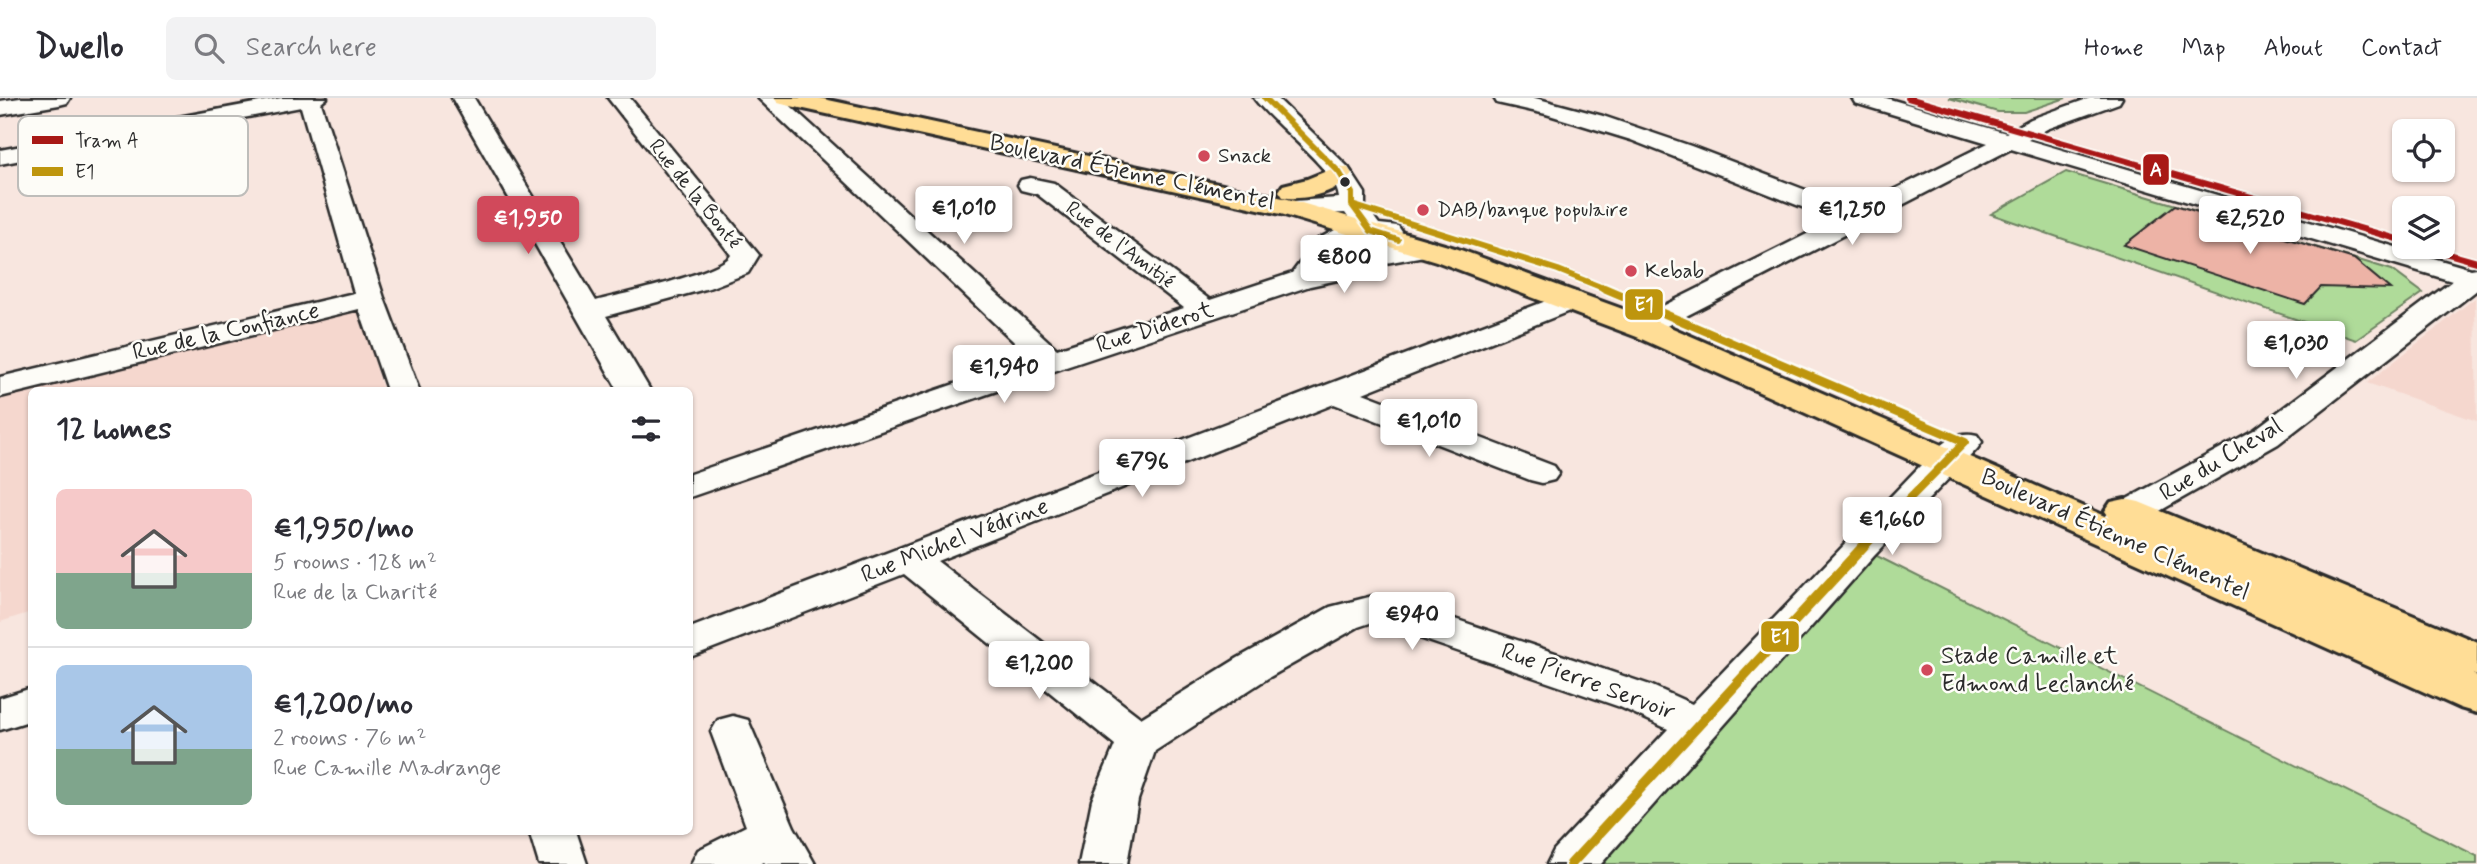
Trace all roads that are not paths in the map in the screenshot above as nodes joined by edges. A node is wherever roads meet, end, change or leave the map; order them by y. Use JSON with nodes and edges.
{"nodes":[{"id":1,"x":60,"y":98,"type":"edge"},
{"id":2,"x":463,"y":98,"type":"edge"},
{"id":3,"x":619,"y":98,"type":"edge"},
{"id":4,"x":769,"y":98,"type":"edge"},
{"id":5,"x":786,"y":98,"type":"edge"},
{"id":6,"x":853,"y":98,"type":"edge"},
{"id":7,"x":1265,"y":98,"type":"edge"},
{"id":8,"x":1505,"y":98,"type":"edge"},
{"id":9,"x":1863,"y":98,"type":"edge"},
{"id":10,"x":1878,"y":98,"type":"edge"},
{"id":11,"x":2110,"y":98,"type":"edge"},
{"id":12,"x":312,"y":99,"type":"edge"},
{"id":13,"x":0,"y":108,"type":"edge"},
{"id":14,"x":221,"y":116,"type":"edge"},
{"id":15,"x":2011,"y":140,"type":"junction"},
{"id":16,"x":18,"y":154,"type":"edge"},
{"id":17,"x":0,"y":157,"type":"edge"},
{"id":18,"x":1339,"y":174,"type":"junction"},
{"id":19,"x":1015,"y":181,"type":"dead end"},
{"id":20,"x":1291,"y":199,"type":"junction"},
{"id":21,"x":1352,"y":205,"type":"junction"},
{"id":22,"x":1856,"y":219,"type":"junction"},
{"id":23,"x":1431,"y":240,"type":"junction"},
{"id":24,"x":1370,"y":245,"type":"junction"},
{"id":25,"x":2476,"y":277,"type":"edge"},
{"id":26,"x":370,"y":298,"type":"junction"},
{"id":27,"x":1572,"y":300,"type":"junction"},
{"id":28,"x":1206,"y":311,"type":"junction"},
{"id":29,"x":589,"y":312,"type":"junction"},
{"id":30,"x":1655,"y":321,"type":"junction"},
{"id":31,"x":1052,"y":361,"type":"junction"},
{"id":32,"x":0,"y":387,"type":"edge"},
{"id":33,"x":402,"y":387,"type":"edge"},
{"id":34,"x":632,"y":387,"type":"edge"},
{"id":35,"x":1334,"y":393,"type":"junction"},
{"id":36,"x":1956,"y":451,"type":"junction"},
{"id":37,"x":1542,"y":473,"type":"dead end"},
{"id":38,"x":693,"y":485,"type":"edge"},
{"id":39,"x":2119,"y":522,"type":"junction"},
{"id":40,"x":908,"y":558,"type":"junction"},
{"id":41,"x":693,"y":642,"type":"edge"},
{"id":42,"x":2477,"y":660,"type":"edge"},
{"id":43,"x":2477,"y":696,"type":"edge"},
{"id":44,"x":28,"y":705,"type":"edge"},
{"id":45,"x":0,"y":714,"type":"edge"},
{"id":46,"x":1699,"y":725,"type":"junction"},
{"id":47,"x":733,"y":732,"type":"dead end"},
{"id":48,"x":1139,"y":740,"type":"junction"},
{"id":49,"x":553,"y":835,"type":"edge"},
{"id":50,"x":782,"y":850,"type":"edge"},
{"id":51,"x":563,"y":864,"type":"edge"},
{"id":52,"x":715,"y":864,"type":"edge"},
{"id":53,"x":1103,"y":864,"type":"edge"},
{"id":54,"x":1571,"y":864,"type":"edge"}],
"edges":[{"from":1,"to":13,"type":"street"},
{"from":2,"to":29,"type":"street"},
{"from":3,"to":29,"type":"street","name":"Rue de la Bonté"},
{"from":4,"to":31,"type":"street"},
{"from":5,"to":20,"type":"main road","name":"Boulevard Étienne Clémentel"},
{"from":6,"to":20,"type":"main road","name":"Boulevard Étienne Clémentel"},
{"from":7,"to":18,"type":"street"},
{"from":8,"to":22,"type":"street"},
{"from":9,"to":15,"type":"street"},
{"from":10,"to":15,"type":"street"},
{"from":11,"to":15,"type":"street"},
{"from":12,"to":14,"type":"street"},
{"from":12,"to":26,"type":"street"},
{"from":15,"to":22,"type":"street"},
{"from":15,"to":25,"type":"street"},
{"from":16,"to":17,"type":"street"},
{"from":18,"to":20,"type":"main road"},
{"from":18,"to":21,"type":"street"},
{"from":19,"to":28,"type":"street","name":"Rue de l'Amitié"},
{"from":20,"to":21,"type":"main road","name":"Boulevard Étienne Clémentel"},
{"from":20,"to":24,"type":"main road","name":"Boulevard Étienne Clémentel"},
{"from":21,"to":23,"type":"main road","name":"Boulevard Étienne Clémentel"},
{"from":21,"to":24,"type":"street"},
{"from":22,"to":30,"type":"street"},
{"from":23,"to":24,"type":"main road","name":"Boulevard Étienne Clémentel"},
{"from":23,"to":27,"type":"main road","name":"Boulevard Étienne Clémentel"},
{"from":23,"to":30,"type":"main road","name":"Boulevard Étienne Clémentel"},
{"from":24,"to":28,"type":"street","name":"Rue Diderot"},
{"from":25,"to":39,"type":"street","name":"Rue du Cheval"},
{"from":26,"to":32,"type":"street","name":"Rue de la Confiance"},
{"from":26,"to":33,"type":"street"},
{"from":27,"to":30,"type":"main road","name":"Boulevard Étienne Clémentel"},
{"from":27,"to":35,"type":"street","name":"Rue Michel Védrine"},
{"from":28,"to":31,"type":"street","name":"Rue Diderot"},
{"from":29,"to":34,"type":"street"},
{"from":30,"to":36,"type":"main road","name":"Boulevard Étienne Clémentel"},
{"from":31,"to":38,"type":"street","name":"Rue Diderot"},
{"from":35,"to":37,"type":"street"},
{"from":35,"to":40,"type":"street","name":"Rue Michel Védrine"},
{"from":36,"to":39,"type":"main road","name":"Boulevard Étienne Clémentel"},
{"from":36,"to":46,"type":"street"},
{"from":39,"to":42,"type":"main road","name":"Boulevard Étienne Clémentel"},
{"from":39,"to":43,"type":"main road","name":"Boulevard Étienne Clémentel"},
{"from":40,"to":41,"type":"street","name":"Rue Michel Védrine"},
{"from":40,"to":48,"type":"street"},
{"from":44,"to":45,"type":"street"},
{"from":46,"to":48,"type":"street","name":"Rue Pierre Servoir"},
{"from":46,"to":54,"type":"street"},
{"from":47,"to":50,"type":"street"},
{"from":48,"to":53,"type":"street"},
{"from":49,"to":51,"type":"street"},
{"from":50,"to":52,"type":"street"}]}
